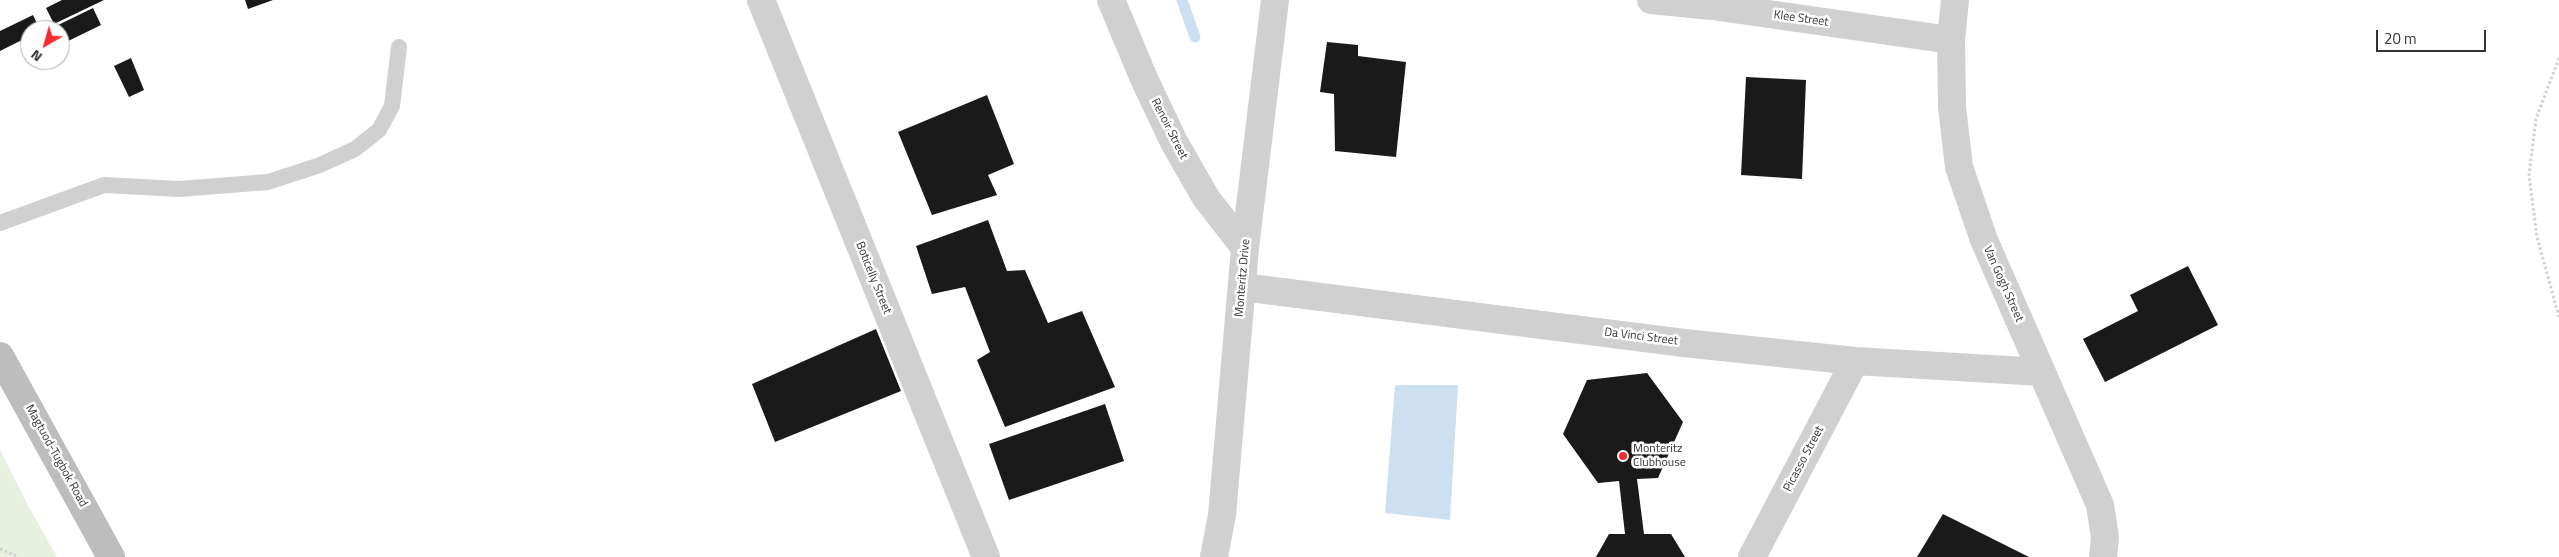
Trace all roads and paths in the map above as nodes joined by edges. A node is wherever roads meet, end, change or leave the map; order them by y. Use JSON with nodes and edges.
{"nodes":[{"id":1,"x":761,"y":0,"type":"edge"},
{"id":2,"x":1112,"y":0,"type":"edge"},
{"id":3,"x":1275,"y":0,"type":"edge"},
{"id":4,"x":1651,"y":0,"type":"edge"},
{"id":5,"x":1955,"y":0,"type":"edge"},
{"id":6,"x":1951,"y":40,"type":"junction"},
{"id":7,"x":399,"y":47,"type":"dead end"},
{"id":8,"x":2559,"y":58,"type":"edge"},
{"id":9,"x":0,"y":223,"type":"edge"},
{"id":10,"x":1245,"y":248,"type":"junction"},
{"id":11,"x":1242,"y":287,"type":"junction"},
{"id":12,"x":2559,"y":317,"type":"edge"},
{"id":13,"x":0,"y":356,"type":"edge"},
{"id":14,"x":1855,"y":361,"type":"junction"},
{"id":15,"x":2042,"y":372,"type":"junction"},
{"id":16,"x":0,"y":550,"type":"edge"},
{"id":17,"x":19,"y":557,"type":"edge"},
{"id":18,"x":112,"y":557,"type":"edge"},
{"id":19,"x":986,"y":557,"type":"edge"},
{"id":20,"x":1214,"y":557,"type":"edge"},
{"id":21,"x":1752,"y":557,"type":"edge"},
{"id":22,"x":2103,"y":557,"type":"edge"}],
"edges":[{"from":1,"to":19,"type":"street","name":"Boticelly Street"},
{"from":2,"to":10,"type":"street","name":"Renoir Street"},
{"from":3,"to":10,"type":"street","name":"Monteritz Drive"},
{"from":4,"to":6,"type":"street","name":"Klee Street"},
{"from":5,"to":6,"type":"street","name":"Van Gogh Street"},
{"from":6,"to":15,"type":"street","name":"Van Gogh Street"},
{"from":7,"to":9,"type":"lane"},
{"from":8,"to":12,"type":"path"},
{"from":10,"to":11,"type":"street","name":"Monteritz Drive"},
{"from":11,"to":14,"type":"street","name":"Da Vinci Street"},
{"from":11,"to":20,"type":"street","name":"Monteritz Drive"},
{"from":13,"to":18,"type":"main road","name":"Magtuod-Tugbok Road"},
{"from":14,"to":15,"type":"street","name":"Da Vinci Street"},
{"from":14,"to":21,"type":"street","name":"Picasso Street"},
{"from":15,"to":22,"type":"street","name":"Van Gogh Street"},
{"from":16,"to":17,"type":"path"}]}
